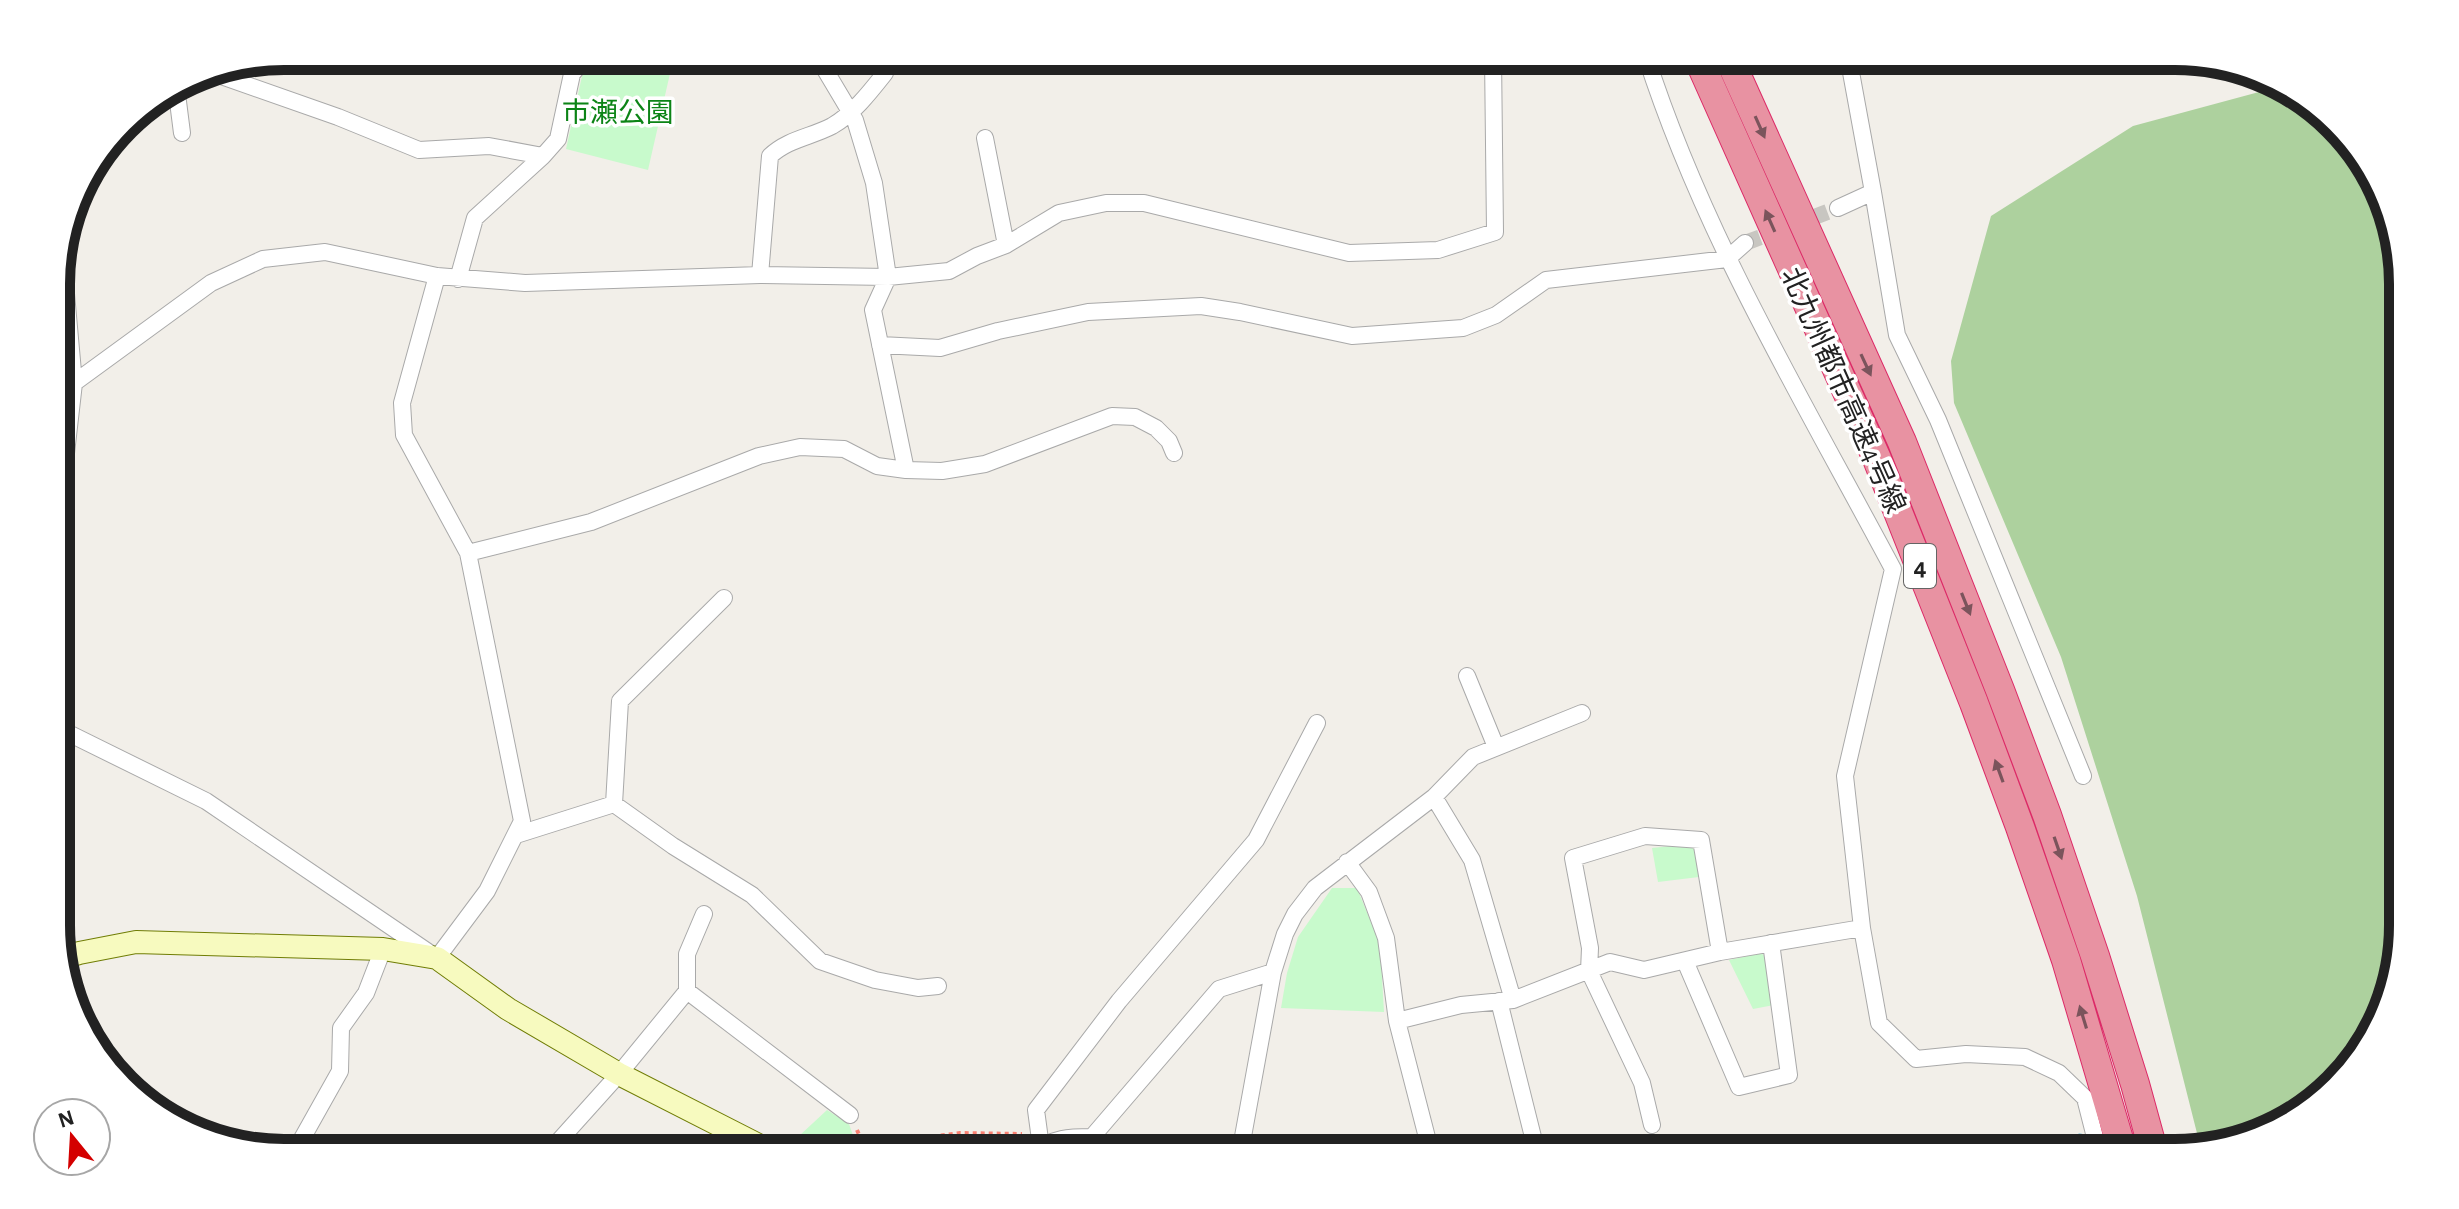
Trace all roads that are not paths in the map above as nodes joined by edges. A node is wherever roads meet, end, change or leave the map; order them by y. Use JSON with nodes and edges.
{"nodes":[{"id":1,"x":575,"y":70,"type":"edge"},
{"id":2,"x":825,"y":70,"type":"edge"},
{"id":3,"x":1493,"y":70,"type":"edge"},
{"id":4,"x":1651,"y":70,"type":"edge"},
{"id":5,"x":1703,"y":70,"type":"edge"},
{"id":6,"x":1734,"y":70,"type":"edge"},
{"id":7,"x":1851,"y":70,"type":"edge"},
{"id":8,"x":885,"y":73,"type":"dead end"},
{"id":9,"x":226,"y":78,"type":"edge"},
{"id":10,"x":178,"y":99,"type":"edge"},
{"id":11,"x":849,"y":111,"type":"junction"},
{"id":12,"x":182,"y":133,"type":"dead end"},
{"id":13,"x":985,"y":138,"type":"dead end"},
{"id":14,"x":543,"y":156,"type":"junction"},
{"id":15,"x":1873,"y":192,"type":"junction"},
{"id":16,"x":1838,"y":208,"type":"tunnel mouth"},
{"id":17,"x":1745,"y":243,"type":"tunnel mouth"},
{"id":18,"x":1006,"y":245,"type":"junction"},
{"id":19,"x":1727,"y":259,"type":"junction"},
{"id":20,"x":760,"y":275,"type":"junction"},
{"id":21,"x":437,"y":276,"type":"junction"},
{"id":22,"x":888,"y":277,"type":"junction"},
{"id":23,"x":458,"y":279,"type":"junction"},
{"id":24,"x":70,"y":338,"type":"edge"},
{"id":25,"x":880,"y":345,"type":"junction"},
{"id":26,"x":74,"y":383,"type":"junction"},
{"id":27,"x":70,"y":418,"type":"edge"},
{"id":28,"x":1174,"y":453,"type":"dead end"},
{"id":29,"x":906,"y":470,"type":"junction"},
{"id":30,"x":468,"y":553,"type":"junction"},
{"id":31,"x":724,"y":598,"type":"dead end"},
{"id":32,"x":1467,"y":676,"type":"dead end"},
{"id":33,"x":1582,"y":713,"type":"dead end"},
{"id":34,"x":1317,"y":723,"type":"dead end"},
{"id":35,"x":70,"y":734,"type":"edge"},
{"id":36,"x":1496,"y":747,"type":"junction"},
{"id":37,"x":2083,"y":776,"type":"dead end"},
{"id":38,"x":1434,"y":797,"type":"junction"},
{"id":39,"x":614,"y":804,"type":"junction"},
{"id":40,"x":516,"y":835,"type":"junction"},
{"id":41,"x":1347,"y":862,"type":"junction"},
{"id":42,"x":704,"y":914,"type":"dead end"},
{"id":43,"x":1862,"y":928,"type":"junction"},
{"id":44,"x":1771,"y":943,"type":"junction"},
{"id":45,"x":383,"y":949,"type":"junction"},
{"id":46,"x":1720,"y":952,"type":"junction"},
{"id":47,"x":72,"y":955,"type":"edge"},
{"id":48,"x":437,"y":958,"type":"junction"},
{"id":49,"x":1685,"y":961,"type":"junction"},
{"id":50,"x":1589,"y":971,"type":"junction"},
{"id":51,"x":1273,"y":972,"type":"junction"},
{"id":52,"x":938,"y":986,"type":"dead end"},
{"id":53,"x":687,"y":991,"type":"junction"},
{"id":54,"x":1506,"y":1000,"type":"junction"},
{"id":55,"x":1397,"y":1021,"type":"junction"},
{"id":56,"x":619,"y":1074,"type":"junction"},
{"id":57,"x":850,"y":1115,"type":"dead end"},
{"id":58,"x":1652,"y":1125,"type":"dead end"},
{"id":59,"x":1092,"y":1137,"type":"junction"},
{"id":60,"x":302,"y":1139,"type":"edge"},
{"id":61,"x":561,"y":1139,"type":"edge"},
{"id":62,"x":747,"y":1139,"type":"edge"},
{"id":63,"x":1038,"y":1139,"type":"edge"},
{"id":64,"x":1058,"y":1139,"type":"edge"},
{"id":65,"x":1094,"y":1139,"type":"edge"},
{"id":66,"x":1243,"y":1139,"type":"edge"},
{"id":67,"x":1428,"y":1139,"type":"edge"},
{"id":68,"x":1534,"y":1139,"type":"edge"},
{"id":69,"x":2095,"y":1139,"type":"edge"},
{"id":70,"x":2119,"y":1139,"type":"edge"},
{"id":71,"x":2150,"y":1139,"type":"edge"}],
"edges":[{"from":1,"to":14,"type":"street"},
{"from":2,"to":11,"type":"street"},
{"from":3,"to":18,"type":"street"},
{"from":4,"to":19,"type":"street"},
{"from":70,"to":5,"type":"highway","name":"北九州都市高速4号線","number":"4","one_way":true},
{"from":6,"to":71,"type":"highway","name":"北九州都市高速4号線","number":"4","one_way":true},
{"from":7,"to":15,"type":"street"},
{"from":8,"to":11,"type":"street"},
{"from":9,"to":14,"type":"street"},
{"from":10,"to":12,"type":"street"},
{"from":11,"to":20,"type":"street"},
{"from":11,"to":22,"type":"street"},
{"from":13,"to":18,"type":"street"},
{"from":14,"to":23,"type":"street"},
{"from":15,"to":16,"type":"street"},
{"from":15,"to":37,"type":"street"},
{"from":17,"to":19,"type":"street"},
{"from":18,"to":22,"type":"street"},
{"from":19,"to":25,"type":"street"},
{"from":19,"to":43,"type":"street"},
{"from":20,"to":22,"type":"street"},
{"from":20,"to":23,"type":"street"},
{"from":21,"to":23,"type":"street"},
{"from":21,"to":26,"type":"street"},
{"from":21,"to":30,"type":"street"},
{"from":22,"to":25,"type":"street"},
{"from":24,"to":26,"type":"street"},
{"from":25,"to":29,"type":"street"},
{"from":26,"to":27,"type":"street"},
{"from":28,"to":29,"type":"street"},
{"from":29,"to":30,"type":"street"},
{"from":30,"to":40,"type":"street"},
{"from":31,"to":39,"type":"street"},
{"from":32,"to":36,"type":"street"},
{"from":33,"to":36,"type":"street"},
{"from":34,"to":63,"type":"street"},
{"from":35,"to":48,"type":"street"},
{"from":36,"to":38,"type":"street"},
{"from":38,"to":41,"type":"street"},
{"from":38,"to":54,"type":"street"},
{"from":39,"to":40,"type":"street"},
{"from":39,"to":52,"type":"street"},
{"from":40,"to":48,"type":"street"},
{"from":41,"to":51,"type":"street"},
{"from":41,"to":55,"type":"street"},
{"from":42,"to":53,"type":"street"},
{"from":43,"to":44,"type":"street"},
{"from":43,"to":69,"type":"street"},
{"from":44,"to":46,"type":"street"},
{"from":44,"to":49,"type":"street"},
{"from":45,"to":47,"type":"street"},
{"from":45,"to":48,"type":"street"},
{"from":45,"to":60,"type":"street"},
{"from":46,"to":49,"type":"street"},
{"from":46,"to":50,"type":"street"},
{"from":48,"to":56,"type":"street"},
{"from":49,"to":50,"type":"street"},
{"from":50,"to":54,"type":"street"},
{"from":50,"to":58,"type":"street"},
{"from":51,"to":59,"type":"street"},
{"from":51,"to":66,"type":"street"},
{"from":53,"to":56,"type":"street"},
{"from":53,"to":57,"type":"street"},
{"from":54,"to":55,"type":"street"},
{"from":54,"to":68,"type":"street"},
{"from":55,"to":67,"type":"street"},
{"from":56,"to":61,"type":"street"},
{"from":56,"to":62,"type":"street"},
{"from":59,"to":64,"type":"street"},
{"from":59,"to":65,"type":"street"}]}
